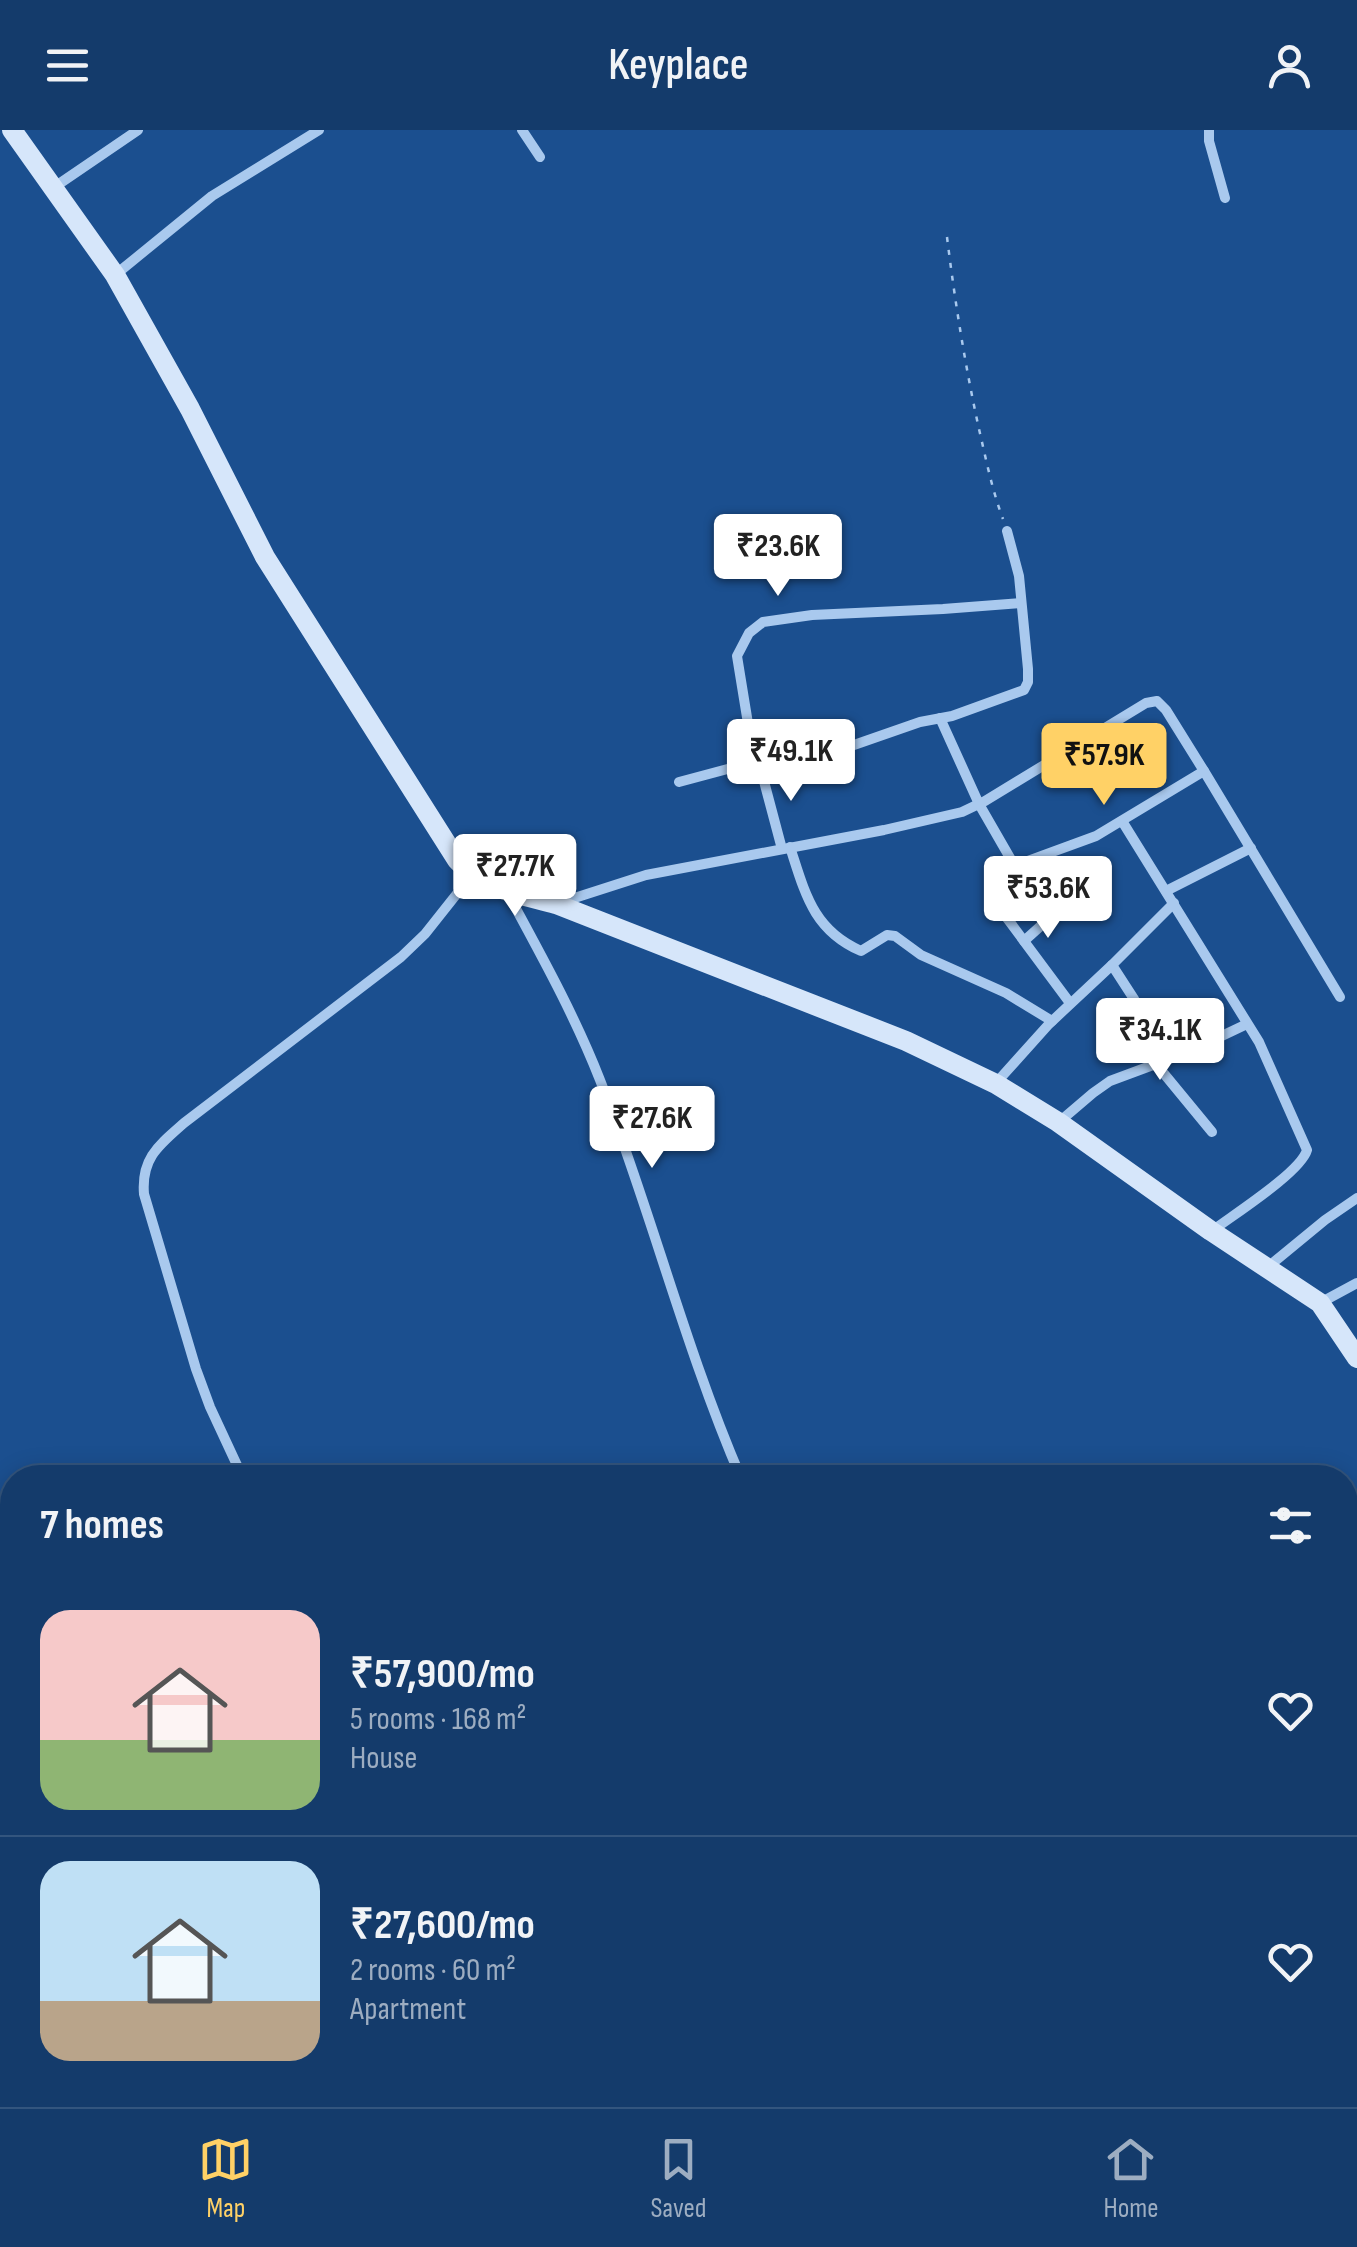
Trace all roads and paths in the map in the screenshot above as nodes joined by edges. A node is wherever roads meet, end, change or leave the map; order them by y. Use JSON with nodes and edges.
{"nodes":[{"id":1,"x":12,"y":130,"type":"edge"},
{"id":2,"x":138,"y":130,"type":"edge"},
{"id":3,"x":319,"y":130,"type":"edge"},
{"id":4,"x":522,"y":130,"type":"edge"},
{"id":5,"x":1209,"y":130,"type":"edge"},
{"id":6,"x":540,"y":157,"type":"dead end"},
{"id":7,"x":52,"y":188,"type":"junction"},
{"id":8,"x":1225,"y":198,"type":"dead end"},
{"id":9,"x":947,"y":237,"type":"dead end"},
{"id":10,"x":115,"y":275,"type":"junction"},
{"id":11,"x":1008,"y":531,"type":"joint"},
{"id":12,"x":1021,"y":603,"type":"junction"},
{"id":13,"x":940,"y":718,"type":"junction"},
{"id":14,"x":743,"y":764,"type":"junction"},
{"id":15,"x":761,"y":770,"type":"junction"},
{"id":16,"x":1204,"y":770,"type":"junction"},
{"id":17,"x":679,"y":782,"type":"dead end"},
{"id":18,"x":979,"y":804,"type":"junction"},
{"id":19,"x":1122,"y":821,"type":"junction"},
{"id":20,"x":786,"y":848,"type":"junction"},
{"id":21,"x":1252,"y":848,"type":"junction"},
{"id":22,"x":1014,"y":866,"type":"junction"},
{"id":23,"x":471,"y":876,"type":"junction"},
{"id":24,"x":506,"y":890,"type":"junction"},
{"id":25,"x":1166,"y":891,"type":"junction"},
{"id":26,"x":996,"y":902,"type":"dead end"},
{"id":27,"x":1174,"y":903,"type":"junction"},
{"id":28,"x":556,"y":904,"type":"junction"},
{"id":29,"x":1024,"y":941,"type":"junction"},
{"id":30,"x":1112,"y":965,"type":"junction"},
{"id":31,"x":1340,"y":998,"type":"dead end"},
{"id":32,"x":1070,"y":1003,"type":"junction"},
{"id":33,"x":1052,"y":1021,"type":"junction"},
{"id":34,"x":1248,"y":1024,"type":"junction"},
{"id":35,"x":1156,"y":1064,"type":"junction"},
{"id":36,"x":996,"y":1084,"type":"junction"},
{"id":37,"x":1058,"y":1122,"type":"junction"},
{"id":38,"x":1212,"y":1132,"type":"dead end"},
{"id":39,"x":1357,"y":1198,"type":"edge"},
{"id":40,"x":1211,"y":1231,"type":"junction"},
{"id":41,"x":1267,"y":1268,"type":"junction"},
{"id":42,"x":1357,"y":1283,"type":"edge"},
{"id":43,"x":1320,"y":1303,"type":"junction"},
{"id":44,"x":1357,"y":1358,"type":"edge"},
{"id":45,"x":236,"y":1465,"type":"edge"},
{"id":46,"x":736,"y":1465,"type":"edge"}],
"edges":[{"from":1,"to":7,"type":"street"},
{"from":2,"to":7,"type":"street"},
{"from":3,"to":10,"type":"street"},
{"from":4,"to":6,"type":"street"},
{"from":5,"to":8,"type":"street"},
{"from":7,"to":10,"type":"street"},
{"from":9,"to":11,"type":"path"},
{"from":10,"to":23,"type":"street"},
{"from":11,"to":12,"type":"street"},
{"from":12,"to":13,"type":"street"},
{"from":12,"to":14,"type":"street"},
{"from":13,"to":15,"type":"street"},
{"from":13,"to":18,"type":"street"},
{"from":14,"to":15,"type":"street"},
{"from":14,"to":17,"type":"street"},
{"from":15,"to":20,"type":"street"},
{"from":16,"to":18,"type":"street"},
{"from":16,"to":19,"type":"street"},
{"from":16,"to":21,"type":"street"},
{"from":18,"to":20,"type":"street"},
{"from":18,"to":22,"type":"street"},
{"from":19,"to":22,"type":"street"},
{"from":19,"to":25,"type":"street"},
{"from":20,"to":28,"type":"street"},
{"from":20,"to":33,"type":"street"},
{"from":21,"to":25,"type":"street"},
{"from":21,"to":31,"type":"street"},
{"from":22,"to":29,"type":"street"},
{"from":23,"to":24,"type":"street"},
{"from":23,"to":45,"type":"street"},
{"from":24,"to":28,"type":"street"},
{"from":24,"to":46,"type":"street"},
{"from":25,"to":27,"type":"street"},
{"from":26,"to":29,"type":"street"},
{"from":27,"to":30,"type":"street"},
{"from":27,"to":34,"type":"street"},
{"from":28,"to":36,"type":"street"},
{"from":29,"to":32,"type":"street"},
{"from":30,"to":32,"type":"street"},
{"from":30,"to":35,"type":"street"},
{"from":32,"to":33,"type":"street"},
{"from":33,"to":36,"type":"street"},
{"from":34,"to":35,"type":"street"},
{"from":34,"to":40,"type":"street"},
{"from":35,"to":37,"type":"street"},
{"from":35,"to":38,"type":"street"},
{"from":36,"to":37,"type":"street"},
{"from":37,"to":40,"type":"street"},
{"from":39,"to":41,"type":"street"},
{"from":40,"to":41,"type":"street"},
{"from":41,"to":43,"type":"street"},
{"from":42,"to":43,"type":"street"},
{"from":43,"to":44,"type":"street"}]}
